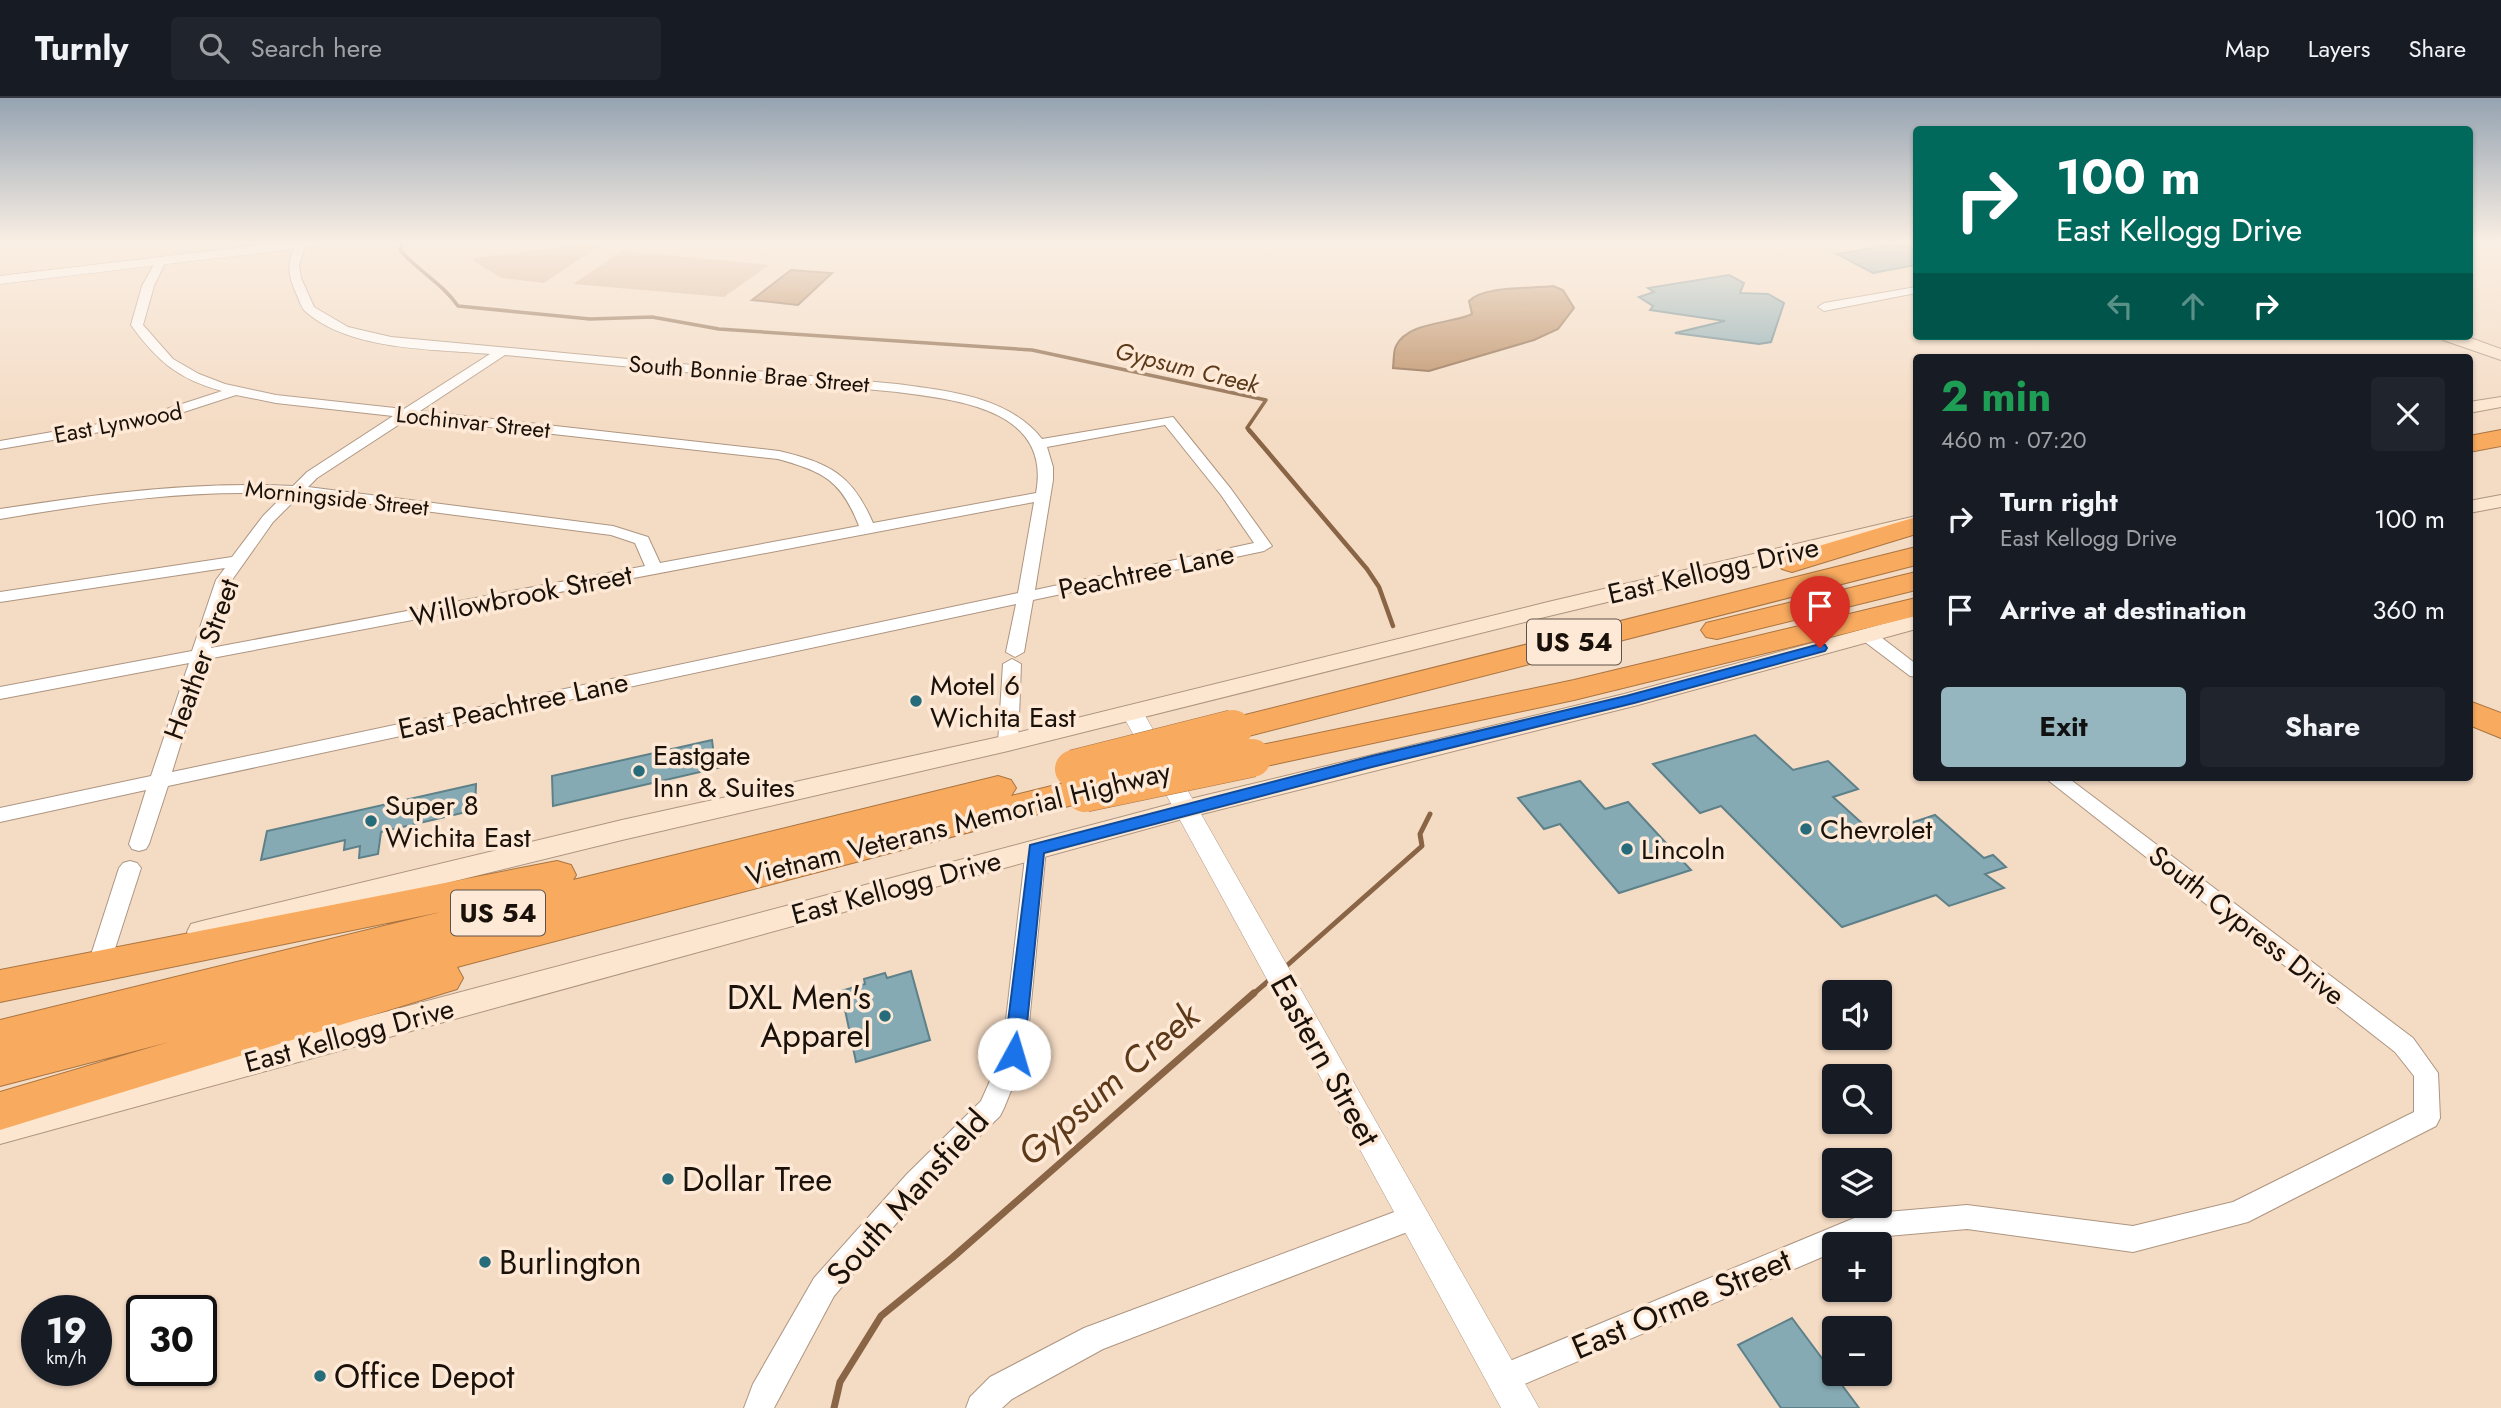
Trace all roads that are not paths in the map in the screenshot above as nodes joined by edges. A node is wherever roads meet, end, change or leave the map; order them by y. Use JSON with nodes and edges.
{"nodes":[{"id":1,"x":143,"y":303,"type":"edge"},
{"id":2,"x":306,"y":303,"type":"edge"},
{"id":3,"x":1845,"y":303,"type":"edge"},
{"id":4,"x":1824,"y":307,"type":"dead end"},
{"id":5,"x":2473,"y":331,"type":"edge"},
{"id":6,"x":2460,"y":340,"type":"edge"},
{"id":7,"x":2501,"y":341,"type":"edge"},
{"id":8,"x":503,"y":351,"type":"junction"},
{"id":9,"x":2501,"y":355,"type":"edge"},
{"id":10,"x":233,"y":391,"type":"junction"},
{"id":11,"x":2501,"y":402,"type":"edge"},
{"id":12,"x":2473,"y":407,"type":"edge"},
{"id":13,"x":403,"y":415,"type":"junction"},
{"id":14,"x":2501,"y":438,"type":"edge"},
{"id":15,"x":2473,"y":443,"type":"edge"},
{"id":16,"x":1038,"y":444,"type":"junction"},
{"id":17,"x":0,"y":445,"type":"edge"},
{"id":18,"x":2501,"y":458,"type":"edge"},
{"id":19,"x":2473,"y":464,"type":"edge"},
{"id":20,"x":294,"y":491,"type":"junction"},
{"id":21,"x":1042,"y":495,"type":"junction"},
{"id":22,"x":2501,"y":501,"type":"edge"},
{"id":23,"x":2473,"y":506,"type":"edge"},
{"id":24,"x":0,"y":514,"type":"edge"},
{"id":25,"x":1913,"y":525,"type":"edge"},
{"id":26,"x":1913,"y":525,"type":"edge"},
{"id":27,"x":867,"y":527,"type":"junction"},
{"id":28,"x":1913,"y":557,"type":"edge"},
{"id":29,"x":238,"y":561,"type":"junction"},
{"id":30,"x":654,"y":569,"type":"junction"},
{"id":31,"x":1913,"y":583,"type":"edge"},
{"id":32,"x":1027,"y":596,"type":"junction"},
{"id":33,"x":0,"y":597,"type":"edge"},
{"id":34,"x":1913,"y":608,"type":"edge"},
{"id":35,"x":1913,"y":623,"type":"edge"},
{"id":36,"x":1867,"y":635,"type":"junction"},
{"id":37,"x":200,"y":655,"type":"junction"},
{"id":38,"x":1913,"y":671,"type":"edge"},
{"id":39,"x":1216,"y":692,"type":"junction"},
{"id":40,"x":0,"y":693,"type":"edge"},
{"id":41,"x":1132,"y":712,"type":"junction"},
{"id":42,"x":2473,"y":713,"type":"edge"},
{"id":43,"x":1281,"y":717,"type":"junction"},
{"id":44,"x":2501,"y":727,"type":"edge"},
{"id":45,"x":2473,"y":732,"type":"edge"},
{"id":46,"x":1039,"y":736,"type":"junction"},
{"id":47,"x":1008,"y":743,"type":"junction"},
{"id":48,"x":1243,"y":745,"type":"junction"},
{"id":49,"x":2501,"y":746,"type":"edge"},
{"id":50,"x":158,"y":781,"type":"junction"},
{"id":51,"x":2059,"y":781,"type":"edge"},
{"id":52,"x":1277,"y":786,"type":"junction"},
{"id":53,"x":1013,"y":796,"type":"junction"},
{"id":54,"x":1186,"y":809,"type":"junction"},
{"id":55,"x":0,"y":815,"type":"edge"},
{"id":56,"x":928,"y":831,"type":"junction"},
{"id":57,"x":1090,"y":835,"type":"junction"},
{"id":58,"x":139,"y":844,"type":"dead end"},
{"id":59,"x":1036,"y":849,"type":"junction"},
{"id":60,"x":130,"y":868,"type":"dead end"},
{"id":61,"x":101,"y":958,"type":"junction"},
{"id":62,"x":0,"y":984,"type":"edge"},
{"id":63,"x":0,"y":1038,"type":"edge"},
{"id":64,"x":0,"y":1068,"type":"edge"},
{"id":65,"x":2426,"y":1084,"type":"joint"},
{"id":66,"x":0,"y":1111,"type":"edge"},
{"id":67,"x":0,"y":1129,"type":"edge"},
{"id":68,"x":1413,"y":1217,"type":"junction"},
{"id":69,"x":1504,"y":1378,"type":"junction"},
{"id":70,"x":759,"y":1408,"type":"edge"},
{"id":71,"x":981,"y":1408,"type":"edge"},
{"id":72,"x":1521,"y":1408,"type":"edge"}],
"edges":[{"from":1,"to":10,"type":"street","name":"Lochinvar Street"},
{"from":2,"to":8,"type":"street","name":"South Bonnie Brae Street"},
{"from":3,"to":4,"type":"street"},
{"from":5,"to":7,"type":"main road"},
{"from":6,"to":9,"type":"main road"},
{"from":8,"to":13,"type":"street","name":"Heather Street"},
{"from":8,"to":16,"type":"street","name":"South Bonnie Brae Street"},
{"from":10,"to":13,"type":"street","name":"Lochinvar Street"},
{"from":10,"to":17,"type":"street","name":"East Lynwood"},
{"from":11,"to":12,"type":"main road"},
{"from":13,"to":20,"type":"street","name":"Heather Street"},
{"from":13,"to":27,"type":"street","name":"Lochinvar Street"},
{"from":14,"to":15,"type":"highway"},
{"from":16,"to":21,"type":"street"},
{"from":16,"to":32,"type":"street","name":"Peachtree Lane"},
{"from":18,"to":19,"type":"highway"},
{"from":20,"to":24,"type":"street","name":"Morningside Street"},
{"from":20,"to":29,"type":"street","name":"Heather Street"},
{"from":20,"to":30,"type":"street","name":"Morningside Street"},
{"from":21,"to":27,"type":"street","name":"Willowbrook Street"},
{"from":21,"to":32,"type":"street"},
{"from":22,"to":23,"type":"main road"},
{"from":25,"to":39,"type":"main road","name":"East Kellogg Drive"},
{"from":26,"to":43,"type":"highway"},
{"from":27,"to":30,"type":"street","name":"Willowbrook Street"},
{"from":28,"to":43,"type":"highway","number":"US 54"},
{"from":29,"to":33,"type":"street"},
{"from":29,"to":37,"type":"street","name":"Heather Street"},
{"from":30,"to":37,"type":"street","name":"Willowbrook Street"},
{"from":31,"to":48,"type":"highway","number":"US 54"},
{"from":32,"to":47,"type":"street"},
{"from":32,"to":50,"type":"street","name":"East Peachtree Lane"},
{"from":34,"to":48,"type":"highway"},
{"from":35,"to":36,"type":"main road","name":"East Kellogg Drive"},
{"from":36,"to":38,"type":"street"},
{"from":36,"to":52,"type":"main road","name":"East Kellogg Drive"},
{"from":37,"to":40,"type":"street","name":"Willowbrook Street"},
{"from":37,"to":50,"type":"street","name":"Heather Street"},
{"from":39,"to":41,"type":"main road","name":"East Kellogg Drive"},
{"from":39,"to":52,"type":"main road"},
{"from":41,"to":46,"type":"main road","name":"East Kellogg Drive"},
{"from":41,"to":54,"type":"street","name":"Eastern Street"},
{"from":42,"to":44,"type":"highway"},
{"from":43,"to":48,"type":"highway","number":"US 54"},
{"from":45,"to":49,"type":"highway"},
{"from":46,"to":47,"type":"main road","name":"East Kellogg Drive"},
{"from":46,"to":57,"type":"main road"},
{"from":47,"to":61,"type":"main road","name":"East Kellogg Drive"},
{"from":48,"to":53,"type":"highway","bridge":true},
{"from":50,"to":55,"type":"street","name":"East Peachtree Lane"},
{"from":50,"to":58,"type":"street","name":"Heather Street"},
{"from":51,"to":65,"type":"street","name":"South Cypress Drive"},
{"from":52,"to":54,"type":"main road","name":"East Kellogg Drive"},
{"from":53,"to":56,"type":"highway","name":"Vietnam Veterans Memorial Highway","number":"US 54"},
{"from":53,"to":62,"type":"highway"},
{"from":53,"to":63,"type":"highway","name":"Vietnam Veterans Memorial Highway","number":"US 54"},
{"from":54,"to":57,"type":"main road","name":"East Kellogg Drive"},
{"from":54,"to":68,"type":"street","name":"Eastern Street"},
{"from":56,"to":64,"type":"highway","name":"Vietnam Veterans Memorial Highway","number":"US 54"},
{"from":56,"to":66,"type":"highway"},
{"from":57,"to":59,"type":"main road","name":"East Kellogg Drive"},
{"from":59,"to":67,"type":"main road","name":"East Kellogg Drive"},
{"from":59,"to":70,"type":"street","name":"South Mansfield"},
{"from":60,"to":61,"type":"street"},
{"from":61,"to":62,"type":"main road","name":"East Kellogg Drive"},
{"from":65,"to":69,"type":"street","name":"East Orme Street"},
{"from":68,"to":69,"type":"street","name":"Eastern Street"},
{"from":68,"to":71,"type":"street"},
{"from":69,"to":72,"type":"street","name":"Eastern Street"}]}
